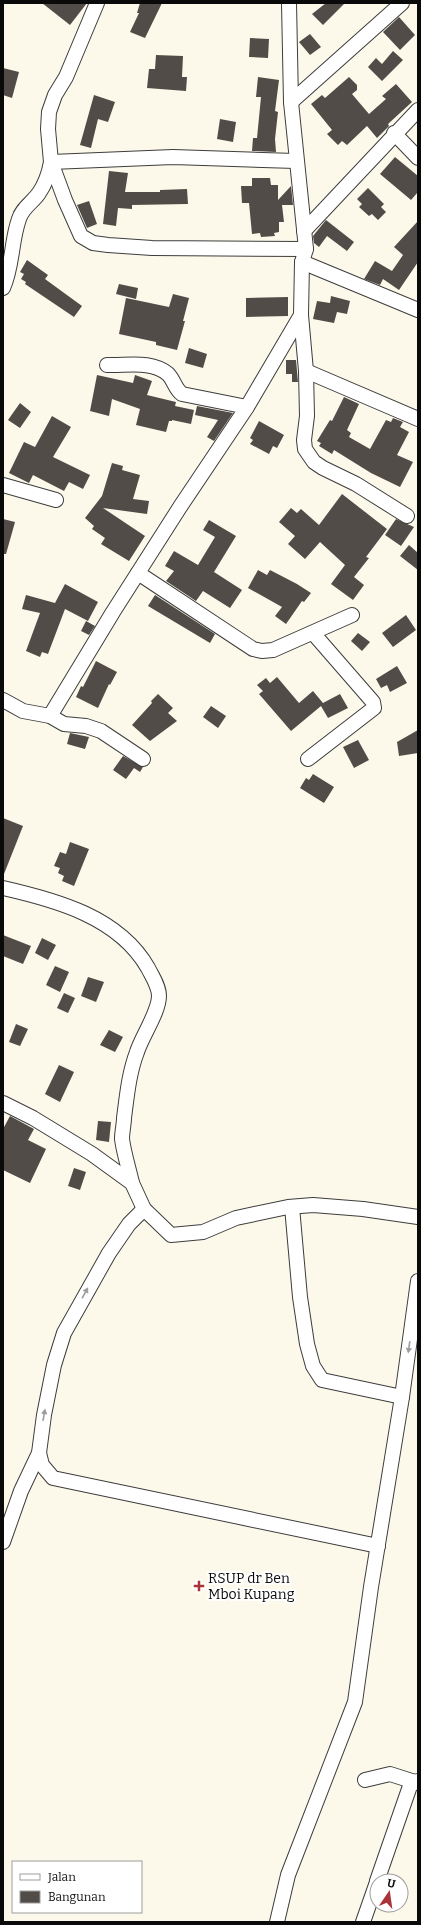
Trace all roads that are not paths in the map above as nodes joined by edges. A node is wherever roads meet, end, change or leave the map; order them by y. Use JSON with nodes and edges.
{"nodes":[{"id":1,"x":97,"y":3,"type":"edge"},
{"id":2,"x":289,"y":3,"type":"edge"},
{"id":3,"x":402,"y":3,"type":"edge"},
{"id":4,"x":291,"y":102,"type":"junction"},
{"id":5,"x":418,"y":110,"type":"edge"},
{"id":6,"x":394,"y":133,"type":"junction"},
{"id":7,"x":418,"y":158,"type":"edge"},
{"id":8,"x":296,"y":161,"type":"junction"},
{"id":9,"x":51,"y":162,"type":"junction"},
{"id":10,"x":304,"y":231,"type":"junction"},
{"id":11,"x":304,"y":256,"type":"junction"},
{"id":12,"x":3,"y":288,"type":"edge"},
{"id":13,"x":418,"y":310,"type":"edge"},
{"id":14,"x":301,"y":315,"type":"junction"},
{"id":15,"x":107,"y":365,"type":"dead end"},
{"id":16,"x":306,"y":371,"type":"junction"},
{"id":17,"x":247,"y":407,"type":"junction"},
{"id":18,"x":418,"y":419,"type":"edge"},
{"id":19,"x":3,"y":485,"type":"edge"},
{"id":20,"x":56,"y":500,"type":"dead end"},
{"id":21,"x":407,"y":516,"type":"dead end"},
{"id":22,"x":138,"y":573,"type":"junction"},
{"id":23,"x":352,"y":615,"type":"dead end"},
{"id":24,"x":313,"y":633,"type":"junction"},
{"id":25,"x":3,"y":700,"type":"edge"},
{"id":26,"x":50,"y":716,"type":"junction"},
{"id":27,"x":143,"y":759,"type":"dead end"},
{"id":28,"x":308,"y":759,"type":"dead end"},
{"id":29,"x":3,"y":888,"type":"edge"},
{"id":30,"x":3,"y":1103,"type":"edge"},
{"id":31,"x":132,"y":1183,"type":"junction"},
{"id":32,"x":292,"y":1207,"type":"junction"},
{"id":33,"x":144,"y":1209,"type":"junction"},
{"id":34,"x":418,"y":1217,"type":"edge"},
{"id":35,"x":418,"y":1281,"type":"edge"},
{"id":36,"x":402,"y":1397,"type":"junction"},
{"id":37,"x":39,"y":1453,"type":"junction"},
{"id":38,"x":3,"y":1542,"type":"edge"},
{"id":39,"x":378,"y":1546,"type":"junction"},
{"id":40,"x":365,"y":1780,"type":"dead end"},
{"id":41,"x":416,"y":1782,"type":"edge"},
{"id":42,"x":380,"y":1873,"type":"edge"},
{"id":43,"x":369,"y":1905,"type":"edge"},
{"id":44,"x":277,"y":1922,"type":"edge"},
{"id":45,"x":363,"y":1922,"type":"edge"}],
"edges":[{"from":1,"to":9,"type":"street"},
{"from":2,"to":4,"type":"street"},
{"from":3,"to":4,"type":"street"},
{"from":4,"to":8,"type":"street"},
{"from":5,"to":6,"type":"street"},
{"from":6,"to":7,"type":"street"},
{"from":6,"to":10,"type":"street"},
{"from":8,"to":9,"type":"street"},
{"from":8,"to":10,"type":"street"},
{"from":9,"to":11,"type":"street"},
{"from":9,"to":12,"type":"street"},
{"from":10,"to":11,"type":"street"},
{"from":11,"to":13,"type":"street"},
{"from":11,"to":14,"type":"street"},
{"from":14,"to":16,"type":"street"},
{"from":14,"to":17,"type":"street"},
{"from":15,"to":17,"type":"street"},
{"from":16,"to":18,"type":"street"},
{"from":16,"to":21,"type":"street"},
{"from":17,"to":22,"type":"street"},
{"from":19,"to":20,"type":"street"},
{"from":22,"to":24,"type":"street"},
{"from":22,"to":26,"type":"street"},
{"from":23,"to":24,"type":"street"},
{"from":24,"to":28,"type":"street"},
{"from":25,"to":26,"type":"street"},
{"from":26,"to":27,"type":"street"},
{"from":29,"to":31,"type":"street"},
{"from":30,"to":31,"type":"street"},
{"from":31,"to":33,"type":"street"},
{"from":32,"to":33,"type":"street"},
{"from":32,"to":34,"type":"street"},
{"from":32,"to":36,"type":"street"},
{"from":37,"to":33,"type":"street","one_way":true},
{"from":35,"to":36,"type":"street","one_way":true},
{"from":36,"to":39,"type":"street"},
{"from":37,"to":38,"type":"street"},
{"from":37,"to":39,"type":"street"},
{"from":39,"to":44,"type":"street"},
{"from":40,"to":41,"type":"street"},
{"from":41,"to":42,"type":"street"},
{"from":43,"to":45,"type":"street"}]}
